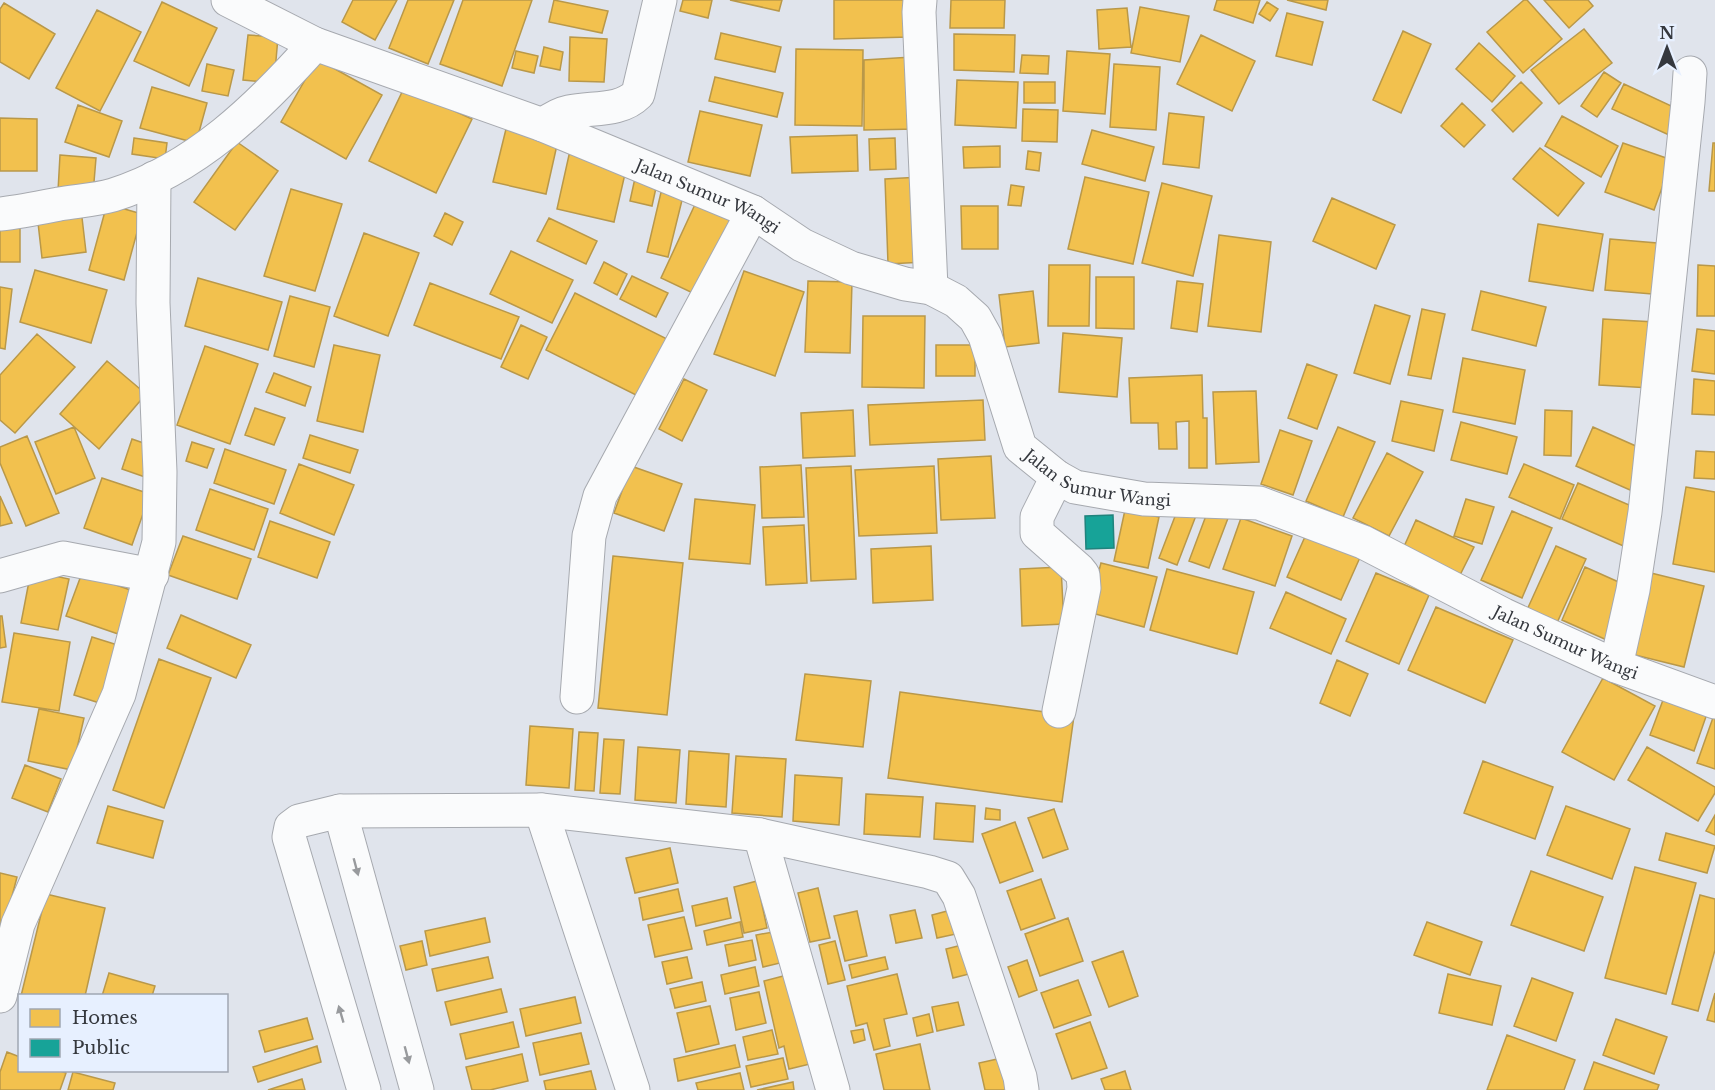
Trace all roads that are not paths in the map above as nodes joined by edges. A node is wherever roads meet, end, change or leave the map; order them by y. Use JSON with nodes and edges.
{"nodes":[{"id":1,"x":228,"y":0,"type":"edge"},
{"id":2,"x":660,"y":0,"type":"edge"},
{"id":3,"x":920,"y":0,"type":"edge"},
{"id":4,"x":315,"y":44,"type":"junction"},
{"id":5,"x":1698,"y":94,"type":"edge"},
{"id":6,"x":543,"y":124,"type":"junction"},
{"id":7,"x":154,"y":178,"type":"junction"},
{"id":8,"x":753,"y":212,"type":"junction"},
{"id":9,"x":0,"y":214,"type":"edge"},
{"id":10,"x":931,"y":288,"type":"junction"},
{"id":11,"x":1057,"y":477,"type":"junction"},
{"id":12,"x":152,"y":575,"type":"junction"},
{"id":13,"x":0,"y":576,"type":"edge"},
{"id":14,"x":1616,"y":666,"type":"junction"},
{"id":15,"x":577,"y":697,"type":"dead end"},
{"id":16,"x":1715,"y":702,"type":"edge"},
{"id":17,"x":1059,"y":711,"type":"dead end"},
{"id":18,"x":541,"y":810,"type":"junction"},
{"id":19,"x":340,"y":811,"type":"junction"},
{"id":20,"x":760,"y":835,"type":"junction"},
{"id":21,"x":0,"y":996,"type":"edge"},
{"id":22,"x":364,"y":1090,"type":"edge"},
{"id":23,"x":417,"y":1090,"type":"edge"},
{"id":24,"x":633,"y":1090,"type":"edge"},
{"id":25,"x":833,"y":1090,"type":"edge"},
{"id":26,"x":1023,"y":1090,"type":"edge"}],
"edges":[{"from":1,"to":4,"type":"street","name":"Jalan Sumur Wangi"},
{"from":2,"to":6,"type":"street"},
{"from":3,"to":10,"type":"street"},
{"from":4,"to":6,"type":"street","name":"Jalan Sumur Wangi"},
{"from":4,"to":7,"type":"street"},
{"from":5,"to":14,"type":"street"},
{"from":6,"to":8,"type":"street","name":"Jalan Sumur Wangi"},
{"from":7,"to":9,"type":"street"},
{"from":7,"to":12,"type":"street"},
{"from":8,"to":10,"type":"street","name":"Jalan Sumur Wangi"},
{"from":8,"to":15,"type":"street"},
{"from":10,"to":11,"type":"street","name":"Jalan Sumur Wangi"},
{"from":11,"to":14,"type":"street","name":"Jalan Sumur Wangi"},
{"from":11,"to":17,"type":"street"},
{"from":12,"to":13,"type":"street"},
{"from":12,"to":21,"type":"street"},
{"from":14,"to":16,"type":"street","name":"Jalan Sumur Wangi"},
{"from":18,"to":19,"type":"street"},
{"from":18,"to":20,"type":"street"},
{"from":18,"to":24,"type":"street"},
{"from":22,"to":19,"type":"street","one_way":true},
{"from":19,"to":23,"type":"street","one_way":true},
{"from":20,"to":25,"type":"street"},
{"from":20,"to":26,"type":"street"}]}
